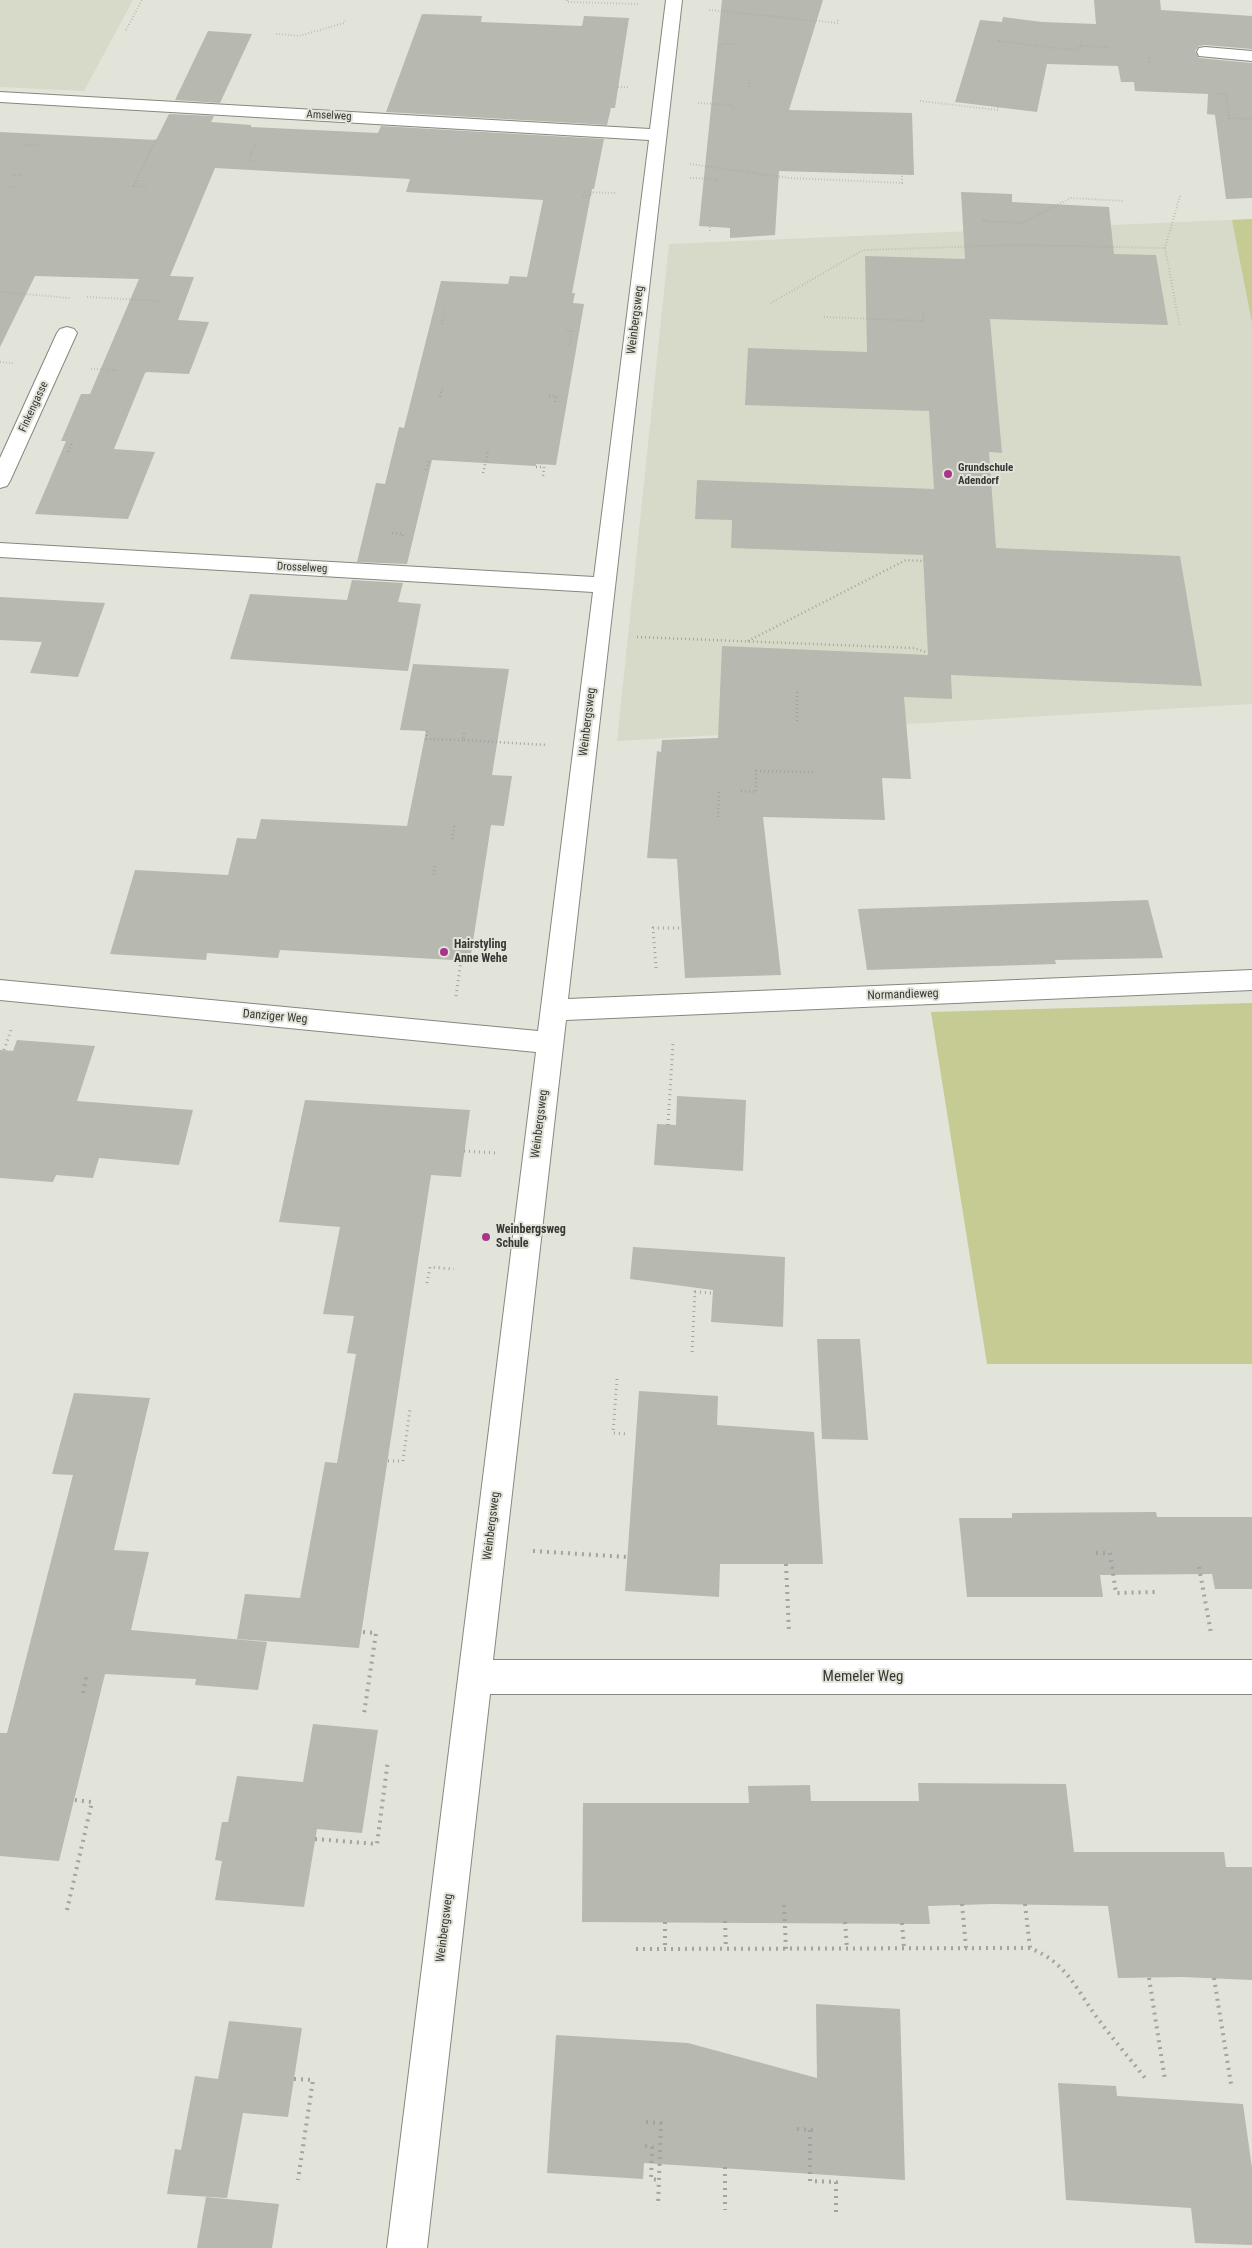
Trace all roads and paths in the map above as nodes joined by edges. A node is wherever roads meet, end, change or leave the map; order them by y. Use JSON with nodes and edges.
{"nodes":[{"id":1,"x":142,"y":0,"type":"edge"},
{"id":2,"x":567,"y":0,"type":"edge"},
{"id":3,"x":639,"y":0,"type":"edge"},
{"id":4,"x":673,"y":3,"type":"edge"},
{"id":5,"x":838,"y":19,"type":"dead end"},
{"id":6,"x":345,"y":20,"type":"dead end"},
{"id":7,"x":126,"y":30,"type":"dead end"},
{"id":8,"x":276,"y":34,"type":"dead end"},
{"id":9,"x":1000,"y":38,"type":"dead end"},
{"id":10,"x":1080,"y":39,"type":"dead end"},
{"id":11,"x":738,"y":44,"type":"dead end"},
{"id":12,"x":1082,"y":46,"type":"junction"},
{"id":13,"x":1109,"y":47,"type":"dead end"},
{"id":14,"x":720,"y":48,"type":"dead end"},
{"id":15,"x":1205,"y":52,"type":"dead end"},
{"id":16,"x":1252,"y":56,"type":"edge"},
{"id":17,"x":1149,"y":58,"type":"dead end"},
{"id":18,"x":1150,"y":63,"type":"dead end"},
{"id":19,"x":749,"y":80,"type":"dead end"},
{"id":20,"x":749,"y":88,"type":"dead end"},
{"id":21,"x":1216,"y":94,"type":"dead end"},
{"id":22,"x":0,"y":97,"type":"edge"},
{"id":23,"x":920,"y":101,"type":"dead end"},
{"id":24,"x":171,"y":107,"type":"junction"},
{"id":25,"x":998,"y":107,"type":"dead end"},
{"id":26,"x":1252,"y":119,"type":"edge"},
{"id":27,"x":658,"y":135,"type":"junction"},
{"id":28,"x":24,"y":145,"type":"dead end"},
{"id":29,"x":38,"y":146,"type":"dead end"},
{"id":30,"x":655,"y":160,"type":"junction"},
{"id":31,"x":818,"y":173,"type":"dead end"},
{"id":32,"x":902,"y":174,"type":"dead end"},
{"id":33,"x":12,"y":175,"type":"dead end"},
{"id":34,"x":23,"y":176,"type":"dead end"},
{"id":35,"x":818,"y":179,"type":"junction"},
{"id":36,"x":5,"y":187,"type":"dead end"},
{"id":37,"x":146,"y":187,"type":"dead end"},
{"id":38,"x":16,"y":188,"type":"dead end"},
{"id":39,"x":592,"y":192,"type":"dead end"},
{"id":40,"x":583,"y":195,"type":"dead end"},
{"id":41,"x":1180,"y":196,"type":"dead end"},
{"id":42,"x":1124,"y":201,"type":"dead end"},
{"id":43,"x":984,"y":219,"type":"dead end"},
{"id":44,"x":710,"y":227,"type":"dead end"},
{"id":45,"x":710,"y":232,"type":"dead end"},
{"id":46,"x":1165,"y":248,"type":"junction"},
{"id":47,"x":0,"y":292,"type":"edge"},
{"id":48,"x":87,"y":297,"type":"dead end"},
{"id":49,"x":70,"y":298,"type":"dead end"},
{"id":50,"x":162,"y":301,"type":"dead end"},
{"id":51,"x":771,"y":303,"type":"dead end"},
{"id":52,"x":445,"y":309,"type":"dead end"},
{"id":53,"x":923,"y":310,"type":"dead end"},
{"id":54,"x":824,"y":318,"type":"dead end"},
{"id":55,"x":442,"y":324,"type":"dead end"},
{"id":56,"x":1180,"y":327,"type":"dead end"},
{"id":57,"x":566,"y":330,"type":"dead end"},
{"id":58,"x":67,"y":333,"type":"dead end"},
{"id":59,"x":569,"y":348,"type":"dead end"},
{"id":60,"x":443,"y":387,"type":"dead end"},
{"id":61,"x":549,"y":396,"type":"dead end"},
{"id":62,"x":440,"y":397,"type":"dead end"},
{"id":63,"x":555,"y":403,"type":"dead end"},
{"id":64,"x":73,"y":442,"type":"dead end"},
{"id":65,"x":68,"y":452,"type":"dead end"},
{"id":66,"x":488,"y":452,"type":"dead end"},
{"id":67,"x":429,"y":460,"type":"dead end"},
{"id":68,"x":536,"y":467,"type":"dead end"},
{"id":69,"x":426,"y":470,"type":"dead end"},
{"id":70,"x":483,"y":473,"type":"dead end"},
{"id":71,"x":543,"y":477,"type":"dead end"},
{"id":72,"x":0,"y":481,"type":"edge"},
{"id":73,"x":0,"y":550,"type":"edge"},
{"id":74,"x":923,"y":561,"type":"dead end"},
{"id":75,"x":604,"y":585,"type":"junction"},
{"id":76,"x":598,"y":635,"type":"junction"},
{"id":77,"x":747,"y":641,"type":"junction"},
{"id":78,"x":928,"y":653,"type":"dead end"},
{"id":79,"x":797,"y":692,"type":"dead end"},
{"id":80,"x":797,"y":721,"type":"dead end"},
{"id":81,"x":427,"y":731,"type":"dead end"},
{"id":82,"x":464,"y":733,"type":"dead end"},
{"id":83,"x":462,"y":740,"type":"junction"},
{"id":84,"x":585,"y":747,"type":"junction"},
{"id":85,"x":816,"y":772,"type":"dead end"},
{"id":86,"x":719,"y":790,"type":"dead end"},
{"id":87,"x":741,"y":791,"type":"dead end"},
{"id":88,"x":718,"y":816,"type":"dead end"},
{"id":89,"x":455,"y":823,"type":"dead end"},
{"id":90,"x":452,"y":839,"type":"dead end"},
{"id":91,"x":435,"y":865,"type":"dead end"},
{"id":92,"x":434,"y":875,"type":"dead end"},
{"id":93,"x":682,"y":928,"type":"dead end"},
{"id":94,"x":1252,"y":980,"type":"edge"},
{"id":95,"x":0,"y":990,"type":"edge"},
{"id":96,"x":659,"y":1006,"type":"junction"},
{"id":97,"x":554,"y":1010,"type":"junction"},
{"id":98,"x":674,"y":1038,"type":"dead end"},
{"id":99,"x":550,"y":1043,"type":"junction"},
{"id":100,"x":668,"y":1125,"type":"dead end"},
{"id":101,"x":454,"y":1269,"type":"dead end"},
{"id":102,"x":427,"y":1283,"type":"dead end"},
{"id":103,"x":713,"y":1293,"type":"dead end"},
{"id":104,"x":692,"y":1352,"type":"dead end"},
{"id":105,"x":618,"y":1379,"type":"dead end"},
{"id":106,"x":410,"y":1409,"type":"dead end"},
{"id":107,"x":628,"y":1434,"type":"dead end"},
{"id":108,"x":388,"y":1461,"type":"dead end"},
{"id":109,"x":490,"y":1549,"type":"junction"},
{"id":110,"x":1096,"y":1553,"type":"dead end"},
{"id":111,"x":627,"y":1556,"type":"dead end"},
{"id":112,"x":786,"y":1564,"type":"dead end"},
{"id":113,"x":1199,"y":1567,"type":"dead end"},
{"id":114,"x":1155,"y":1592,"type":"dead end"},
{"id":115,"x":363,"y":1632,"type":"dead end"},
{"id":116,"x":87,"y":1673,"type":"dead end"},
{"id":117,"x":474,"y":1677,"type":"junction"},
{"id":118,"x":792,"y":1677,"type":"junction"},
{"id":119,"x":1220,"y":1677,"type":"junction"},
{"id":120,"x":1252,"y":1677,"type":"edge"},
{"id":121,"x":82,"y":1693,"type":"dead end"},
{"id":122,"x":364,"y":1714,"type":"dead end"},
{"id":123,"x":388,"y":1760,"type":"dead end"},
{"id":124,"x":74,"y":1800,"type":"dead end"},
{"id":125,"x":315,"y":1839,"type":"dead end"},
{"id":126,"x":962,"y":1904,"type":"dead end"},
{"id":127,"x":1025,"y":1904,"type":"dead end"},
{"id":128,"x":784,"y":1905,"type":"dead end"},
{"id":129,"x":67,"y":1910,"type":"dead end"},
{"id":130,"x":664,"y":1922,"type":"dead end"},
{"id":131,"x":725,"y":1922,"type":"dead end"},
{"id":132,"x":845,"y":1922,"type":"dead end"},
{"id":133,"x":902,"y":1923,"type":"dead end"},
{"id":134,"x":904,"y":1948,"type":"junction"},
{"id":135,"x":966,"y":1948,"type":"junction"},
{"id":136,"x":1030,"y":1948,"type":"junction"},
{"id":137,"x":636,"y":1949,"type":"dead end"},
{"id":138,"x":665,"y":1949,"type":"junction"},
{"id":139,"x":726,"y":1949,"type":"junction"},
{"id":140,"x":786,"y":1949,"type":"junction"},
{"id":141,"x":847,"y":1949,"type":"junction"},
{"id":142,"x":1150,"y":1978,"type":"dead end"},
{"id":143,"x":1214,"y":1978,"type":"dead end"},
{"id":144,"x":294,"y":2079,"type":"dead end"},
{"id":145,"x":1146,"y":2079,"type":"dead end"},
{"id":146,"x":1164,"y":2080,"type":"dead end"},
{"id":147,"x":1231,"y":2084,"type":"dead end"},
{"id":148,"x":646,"y":2122,"type":"dead end"},
{"id":149,"x":797,"y":2129,"type":"dead end"},
{"id":150,"x":810,"y":2130,"type":"junction"},
{"id":151,"x":817,"y":2130,"type":"dead end"},
{"id":152,"x":645,"y":2146,"type":"dead end"},
{"id":153,"x":725,"y":2167,"type":"dead end"},
{"id":154,"x":298,"y":2180,"type":"dead end"},
{"id":155,"x":659,"y":2180,"type":"junction"},
{"id":156,"x":658,"y":2206,"type":"dead end"},
{"id":157,"x":724,"y":2210,"type":"dead end"},
{"id":158,"x":836,"y":2217,"type":"dead end"},
{"id":159,"x":407,"y":2248,"type":"edge"}],
"edges":[{"from":1,"to":7,"type":"path"},
{"from":2,"to":3,"type":"path"},
{"from":4,"to":5,"type":"path"},
{"from":4,"to":27,"type":"street","name":"Weinbergsweg"},
{"from":6,"to":8,"type":"path"},
{"from":9,"to":12,"type":"path"},
{"from":10,"to":12,"type":"path"},
{"from":11,"to":14,"type":"path"},
{"from":12,"to":13,"type":"path"},
{"from":15,"to":16,"type":"street"},
{"from":17,"to":18,"type":"path"},
{"from":19,"to":20,"type":"path"},
{"from":21,"to":26,"type":"path"},
{"from":22,"to":24,"type":"street","name":"Amselweg"},
{"from":23,"to":25,"type":"path"},
{"from":24,"to":27,"type":"street","name":"Amselweg"},
{"from":24,"to":37,"type":"path"},
{"from":27,"to":30,"type":"street","name":"Weinbergsweg"},
{"from":28,"to":29,"type":"path"},
{"from":30,"to":35,"type":"path"},
{"from":30,"to":75,"type":"street","name":"Weinbergsweg"},
{"from":31,"to":35,"type":"path"},
{"from":32,"to":35,"type":"path"},
{"from":33,"to":34,"type":"path"},
{"from":36,"to":38,"type":"path"},
{"from":39,"to":40,"type":"path"},
{"from":41,"to":46,"type":"path"},
{"from":42,"to":43,"type":"path"},
{"from":44,"to":45,"type":"path"},
{"from":46,"to":51,"type":"path"},
{"from":46,"to":56,"type":"path"},
{"from":47,"to":49,"type":"path"},
{"from":48,"to":50,"type":"path"},
{"from":52,"to":55,"type":"path"},
{"from":53,"to":54,"type":"path"},
{"from":57,"to":59,"type":"path"},
{"from":58,"to":72,"type":"street","name":"Finkengasse"},
{"from":60,"to":62,"type":"path"},
{"from":61,"to":63,"type":"path"},
{"from":64,"to":65,"type":"path"},
{"from":66,"to":70,"type":"path"},
{"from":67,"to":69,"type":"path"},
{"from":68,"to":71,"type":"path"},
{"from":73,"to":75,"type":"street","name":"Drosselweg"},
{"from":74,"to":77,"type":"path"},
{"from":75,"to":76,"type":"street","name":"Weinbergsweg"},
{"from":76,"to":77,"type":"path"},
{"from":76,"to":84,"type":"street","name":"Weinbergsweg"},
{"from":77,"to":78,"type":"path"},
{"from":79,"to":80,"type":"path"},
{"from":81,"to":83,"type":"path"},
{"from":82,"to":83,"type":"path"},
{"from":83,"to":84,"type":"path"},
{"from":84,"to":97,"type":"street","name":"Weinbergsweg"},
{"from":85,"to":87,"type":"path"},
{"from":86,"to":88,"type":"path"},
{"from":89,"to":90,"type":"path"},
{"from":91,"to":92,"type":"path"},
{"from":93,"to":96,"type":"path"},
{"from":94,"to":96,"type":"street","name":"Normandieweg"},
{"from":95,"to":99,"type":"street","name":"Danziger Weg"},
{"from":96,"to":97,"type":"street","name":"Normandieweg"},
{"from":97,"to":99,"type":"street","name":"Weinbergsweg"},
{"from":98,"to":100,"type":"path"},
{"from":99,"to":109,"type":"street","name":"Weinbergsweg"},
{"from":101,"to":102,"type":"path"},
{"from":103,"to":104,"type":"path"},
{"from":105,"to":107,"type":"path"},
{"from":106,"to":108,"type":"path"},
{"from":109,"to":111,"type":"path"},
{"from":109,"to":117,"type":"street","name":"Weinbergsweg"},
{"from":110,"to":114,"type":"path"},
{"from":112,"to":118,"type":"path"},
{"from":113,"to":119,"type":"path"},
{"from":115,"to":122,"type":"path"},
{"from":116,"to":121,"type":"path"},
{"from":117,"to":118,"type":"street","name":"Memeler Weg"},
{"from":117,"to":159,"type":"street","name":"Weinbergsweg"},
{"from":118,"to":119,"type":"street","name":"Memeler Weg"},
{"from":119,"to":120,"type":"street","name":"Memeler Weg"},
{"from":123,"to":125,"type":"path"},
{"from":124,"to":129,"type":"path"},
{"from":126,"to":135,"type":"path"},
{"from":127,"to":136,"type":"path"},
{"from":128,"to":140,"type":"path"},
{"from":130,"to":138,"type":"path"},
{"from":131,"to":139,"type":"path"},
{"from":132,"to":141,"type":"path"},
{"from":133,"to":134,"type":"path"},
{"from":134,"to":135,"type":"path"},
{"from":134,"to":141,"type":"path"},
{"from":135,"to":136,"type":"path"},
{"from":136,"to":145,"type":"path"},
{"from":137,"to":138,"type":"path"},
{"from":138,"to":139,"type":"path"},
{"from":139,"to":140,"type":"path"},
{"from":140,"to":141,"type":"path"},
{"from":142,"to":146,"type":"path"},
{"from":143,"to":147,"type":"path"},
{"from":144,"to":154,"type":"path"},
{"from":148,"to":155,"type":"path"},
{"from":149,"to":150,"type":"path"},
{"from":150,"to":151,"type":"path"},
{"from":150,"to":158,"type":"path"},
{"from":152,"to":155,"type":"path"},
{"from":153,"to":157,"type":"path"},
{"from":155,"to":156,"type":"path"}]}
